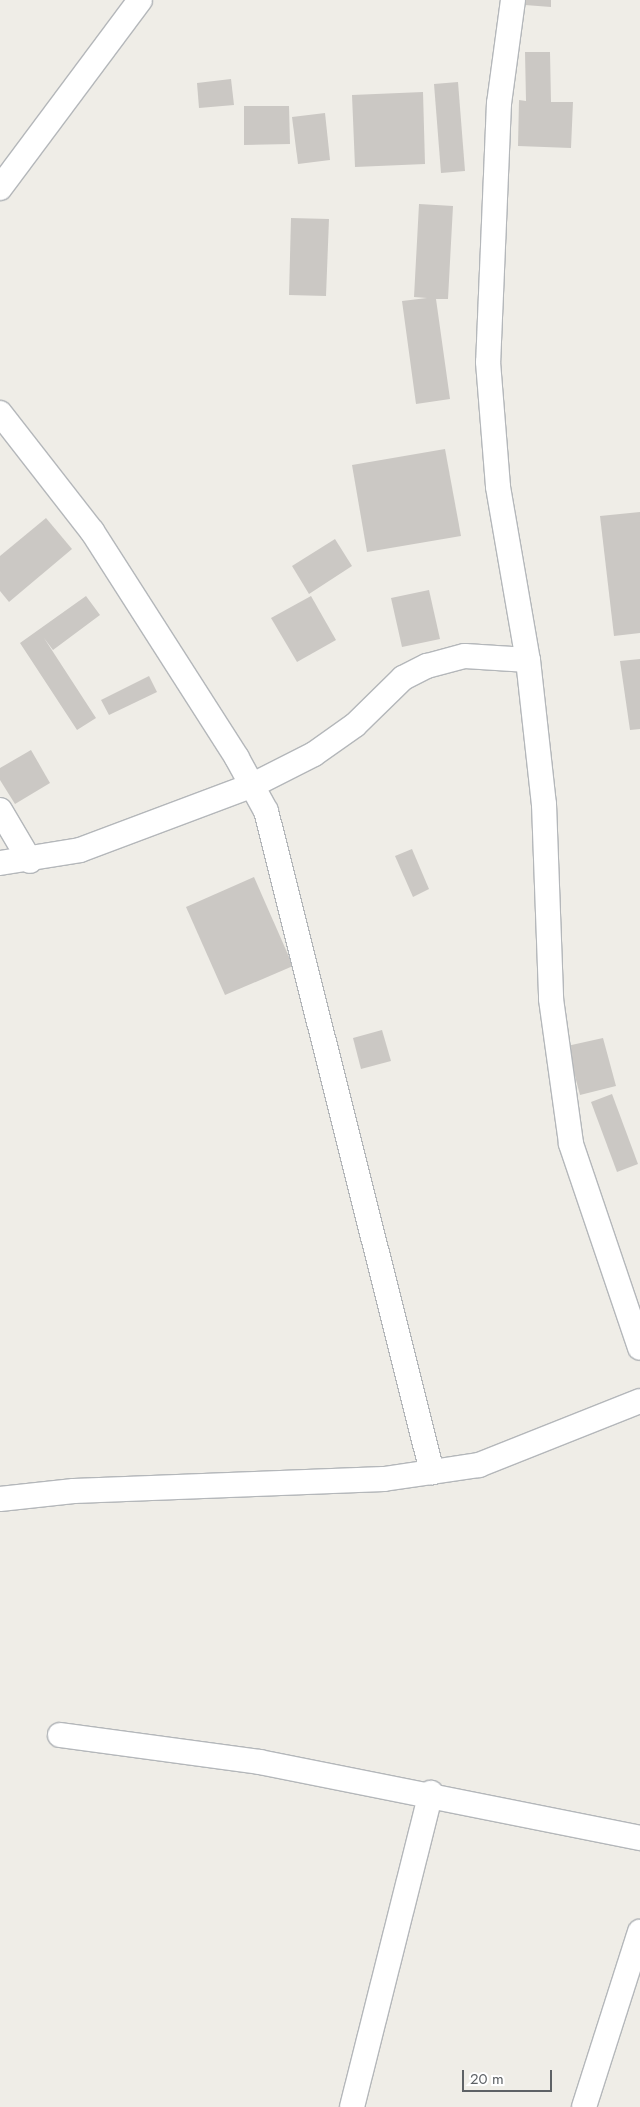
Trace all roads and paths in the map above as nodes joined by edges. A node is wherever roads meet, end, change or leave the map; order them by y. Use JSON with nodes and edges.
{"nodes":[{"id":1,"x":140,"y":0,"type":"edge"},
{"id":2,"x":513,"y":0,"type":"edge"},
{"id":3,"x":0,"y":188,"type":"edge"},
{"id":4,"x":0,"y":413,"type":"edge"},
{"id":5,"x":528,"y":660,"type":"junction"},
{"id":6,"x":253,"y":785,"type":"junction"},
{"id":7,"x":0,"y":810,"type":"edge"},
{"id":8,"x":30,"y":861,"type":"junction"},
{"id":9,"x":0,"y":863,"type":"edge"},
{"id":10,"x":640,"y":1348,"type":"edge"},
{"id":11,"x":640,"y":1401,"type":"edge"},
{"id":12,"x":432,"y":1472,"type":"junction"},
{"id":13,"x":0,"y":1499,"type":"edge"},
{"id":14,"x":60,"y":1735,"type":"dead end"},
{"id":15,"x":430,"y":1793,"type":"junction"},
{"id":16,"x":640,"y":1838,"type":"edge"},
{"id":17,"x":640,"y":1932,"type":"edge"},
{"id":18,"x":352,"y":2107,"type":"edge"},
{"id":19,"x":584,"y":2107,"type":"edge"}],
"edges":[{"from":1,"to":3,"type":"street"},
{"from":2,"to":5,"type":"street"},
{"from":4,"to":6,"type":"street"},
{"from":5,"to":6,"type":"street"},
{"from":5,"to":10,"type":"street"},
{"from":6,"to":8,"type":"street"},
{"from":6,"to":12,"type":"street"},
{"from":7,"to":8,"type":"street"},
{"from":8,"to":9,"type":"street"},
{"from":11,"to":12,"type":"street"},
{"from":12,"to":13,"type":"street"},
{"from":14,"to":15,"type":"street"},
{"from":15,"to":16,"type":"street"},
{"from":15,"to":18,"type":"street"},
{"from":17,"to":19,"type":"street"}]}
